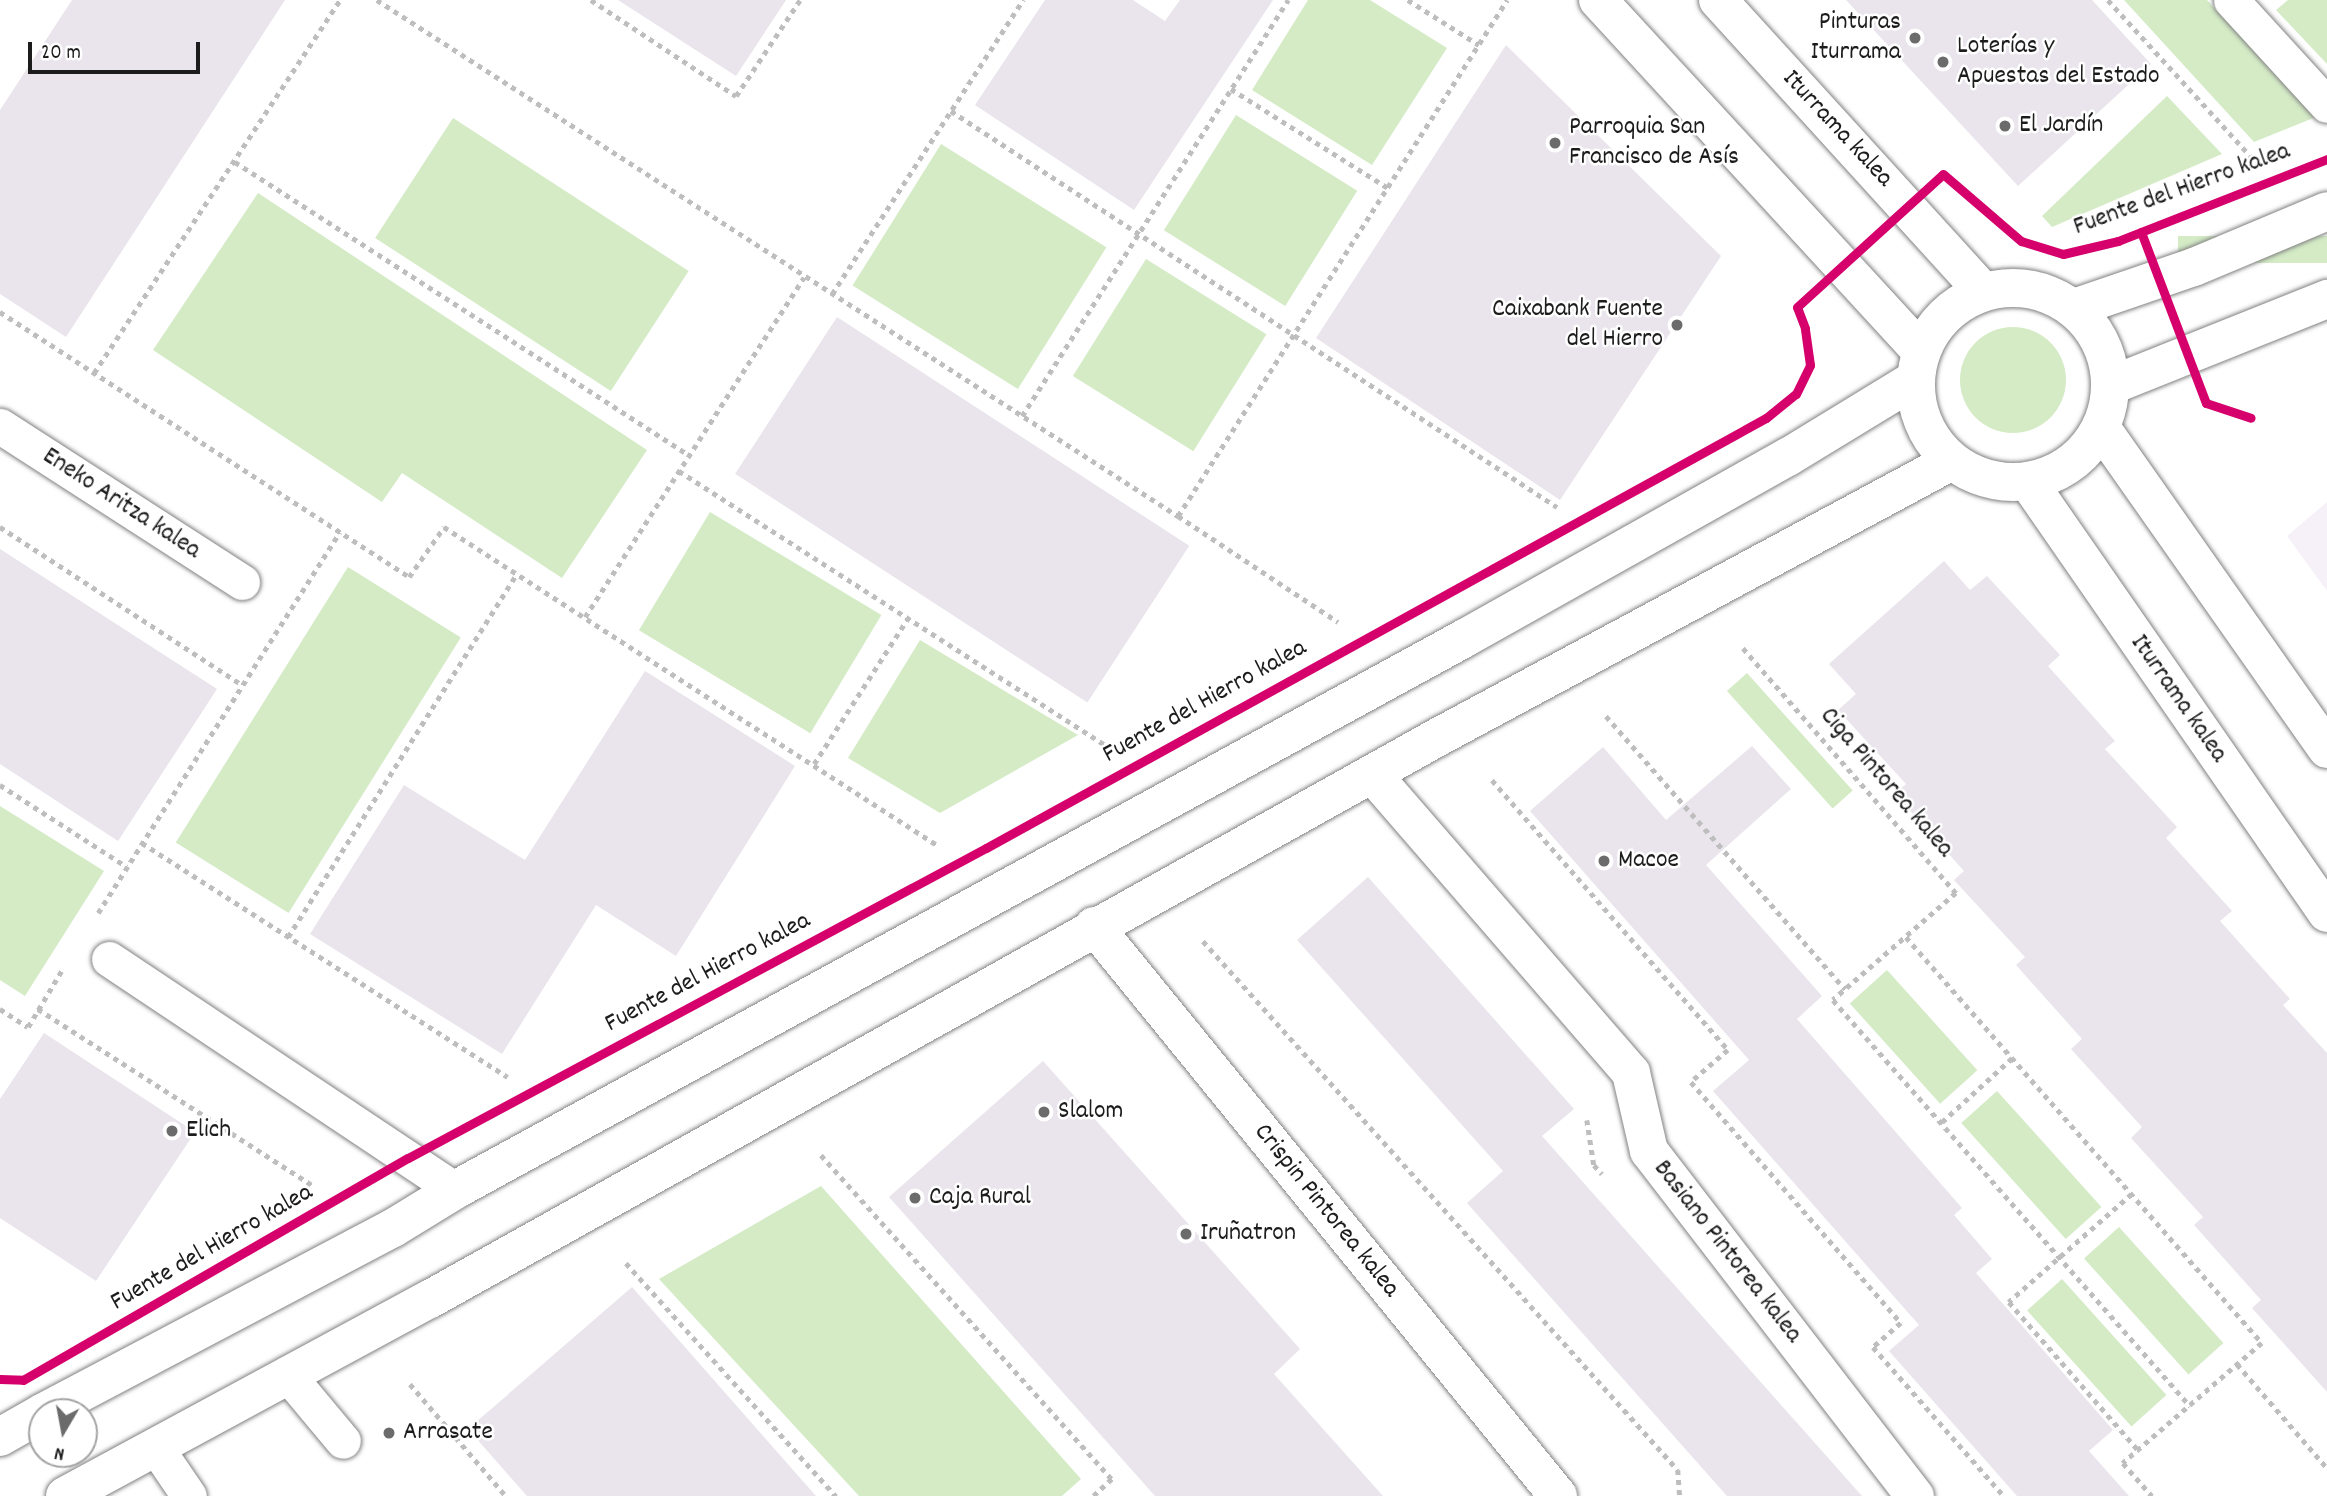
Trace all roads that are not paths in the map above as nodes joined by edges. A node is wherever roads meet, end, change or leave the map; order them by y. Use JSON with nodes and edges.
{"nodes":[{"id":1,"x":1598,"y":0,"type":"edge"},
{"id":2,"x":1718,"y":0,"type":"edge"},
{"id":3,"x":2239,"y":3,"type":"edge"},
{"id":4,"x":2327,"y":105,"type":"edge"},
{"id":5,"x":2327,"y":211,"type":"edge"},
{"id":6,"x":1983,"y":291,"type":"junction"},
{"id":7,"x":2327,"y":299,"type":"edge"},
{"id":8,"x":2074,"y":307,"type":"junction"},
{"id":9,"x":1917,"y":365,"type":"junction"},
{"id":10,"x":2112,"y":385,"type":"junction"},
{"id":11,"x":0,"y":426,"type":"edge"},
{"id":12,"x":2102,"y":429,"type":"junction"},
{"id":13,"x":1950,"y":462,"type":"junction"},
{"id":14,"x":2029,"y":484,"type":"junction"},
{"id":15,"x":242,"y":582,"type":"dead end"},
{"id":16,"x":2327,"y":749,"type":"edge"},
{"id":17,"x":1373,"y":775,"type":"junction"},
{"id":18,"x":2327,"y":914,"type":"edge"},
{"id":19,"x":1094,"y":926,"type":"junction"},
{"id":20,"x":109,"y":959,"type":"dead end"},
{"id":21,"x":455,"y":1190,"type":"junction"},
{"id":22,"x":287,"y":1374,"type":"junction"},
{"id":23,"x":71,"y":1398,"type":"edge"},
{"id":24,"x":28,"y":1421,"type":"edge"},
{"id":25,"x":0,"y":1437,"type":"edge"},
{"id":26,"x":343,"y":1441,"type":"dead end"},
{"id":27,"x":155,"y":1446,"type":"junction"},
{"id":28,"x":65,"y":1496,"type":"edge"},
{"id":29,"x":189,"y":1496,"type":"edge"},
{"id":30,"x":1558,"y":1496,"type":"edge"},
{"id":31,"x":1915,"y":1496,"type":"edge"}],
"edges":[{"from":1,"to":9,"type":"main road"},
{"from":2,"to":6,"type":"main road","name":"Iturrama kalea"},
{"from":3,"to":4,"type":"lane"},
{"from":5,"to":8,"type":"main road"},
{"from":6,"to":8,"type":"main road"},
{"from":6,"to":9,"type":"main road"},
{"from":7,"to":10,"type":"main road"},
{"from":8,"to":10,"type":"main road"},
{"from":9,"to":13,"type":"main road"},
{"from":9,"to":21,"type":"main road"},
{"from":10,"to":12,"type":"main road"},
{"from":11,"to":15,"type":"lane","name":"Eneko Aritza kalea"},
{"from":12,"to":14,"type":"main road"},
{"from":12,"to":16,"type":"main road"},
{"from":13,"to":14,"type":"main road"},
{"from":13,"to":17,"type":"main road"},
{"from":14,"to":18,"type":"main road","name":"Iturrama kalea"},
{"from":17,"to":19,"type":"main road"},
{"from":17,"to":31,"type":"main road","name":"Basiano Pintorea kalea"},
{"from":19,"to":22,"type":"main road"},
{"from":19,"to":30,"type":"main road","name":"Crispin Pintorea kalea"},
{"from":20,"to":21,"type":"lane"},
{"from":21,"to":23,"type":"main road"},
{"from":22,"to":26,"type":"lane"},
{"from":22,"to":27,"type":"main road"},
{"from":24,"to":25,"type":"main road"},
{"from":27,"to":28,"type":"main road"},
{"from":27,"to":29,"type":"lane"}]}
